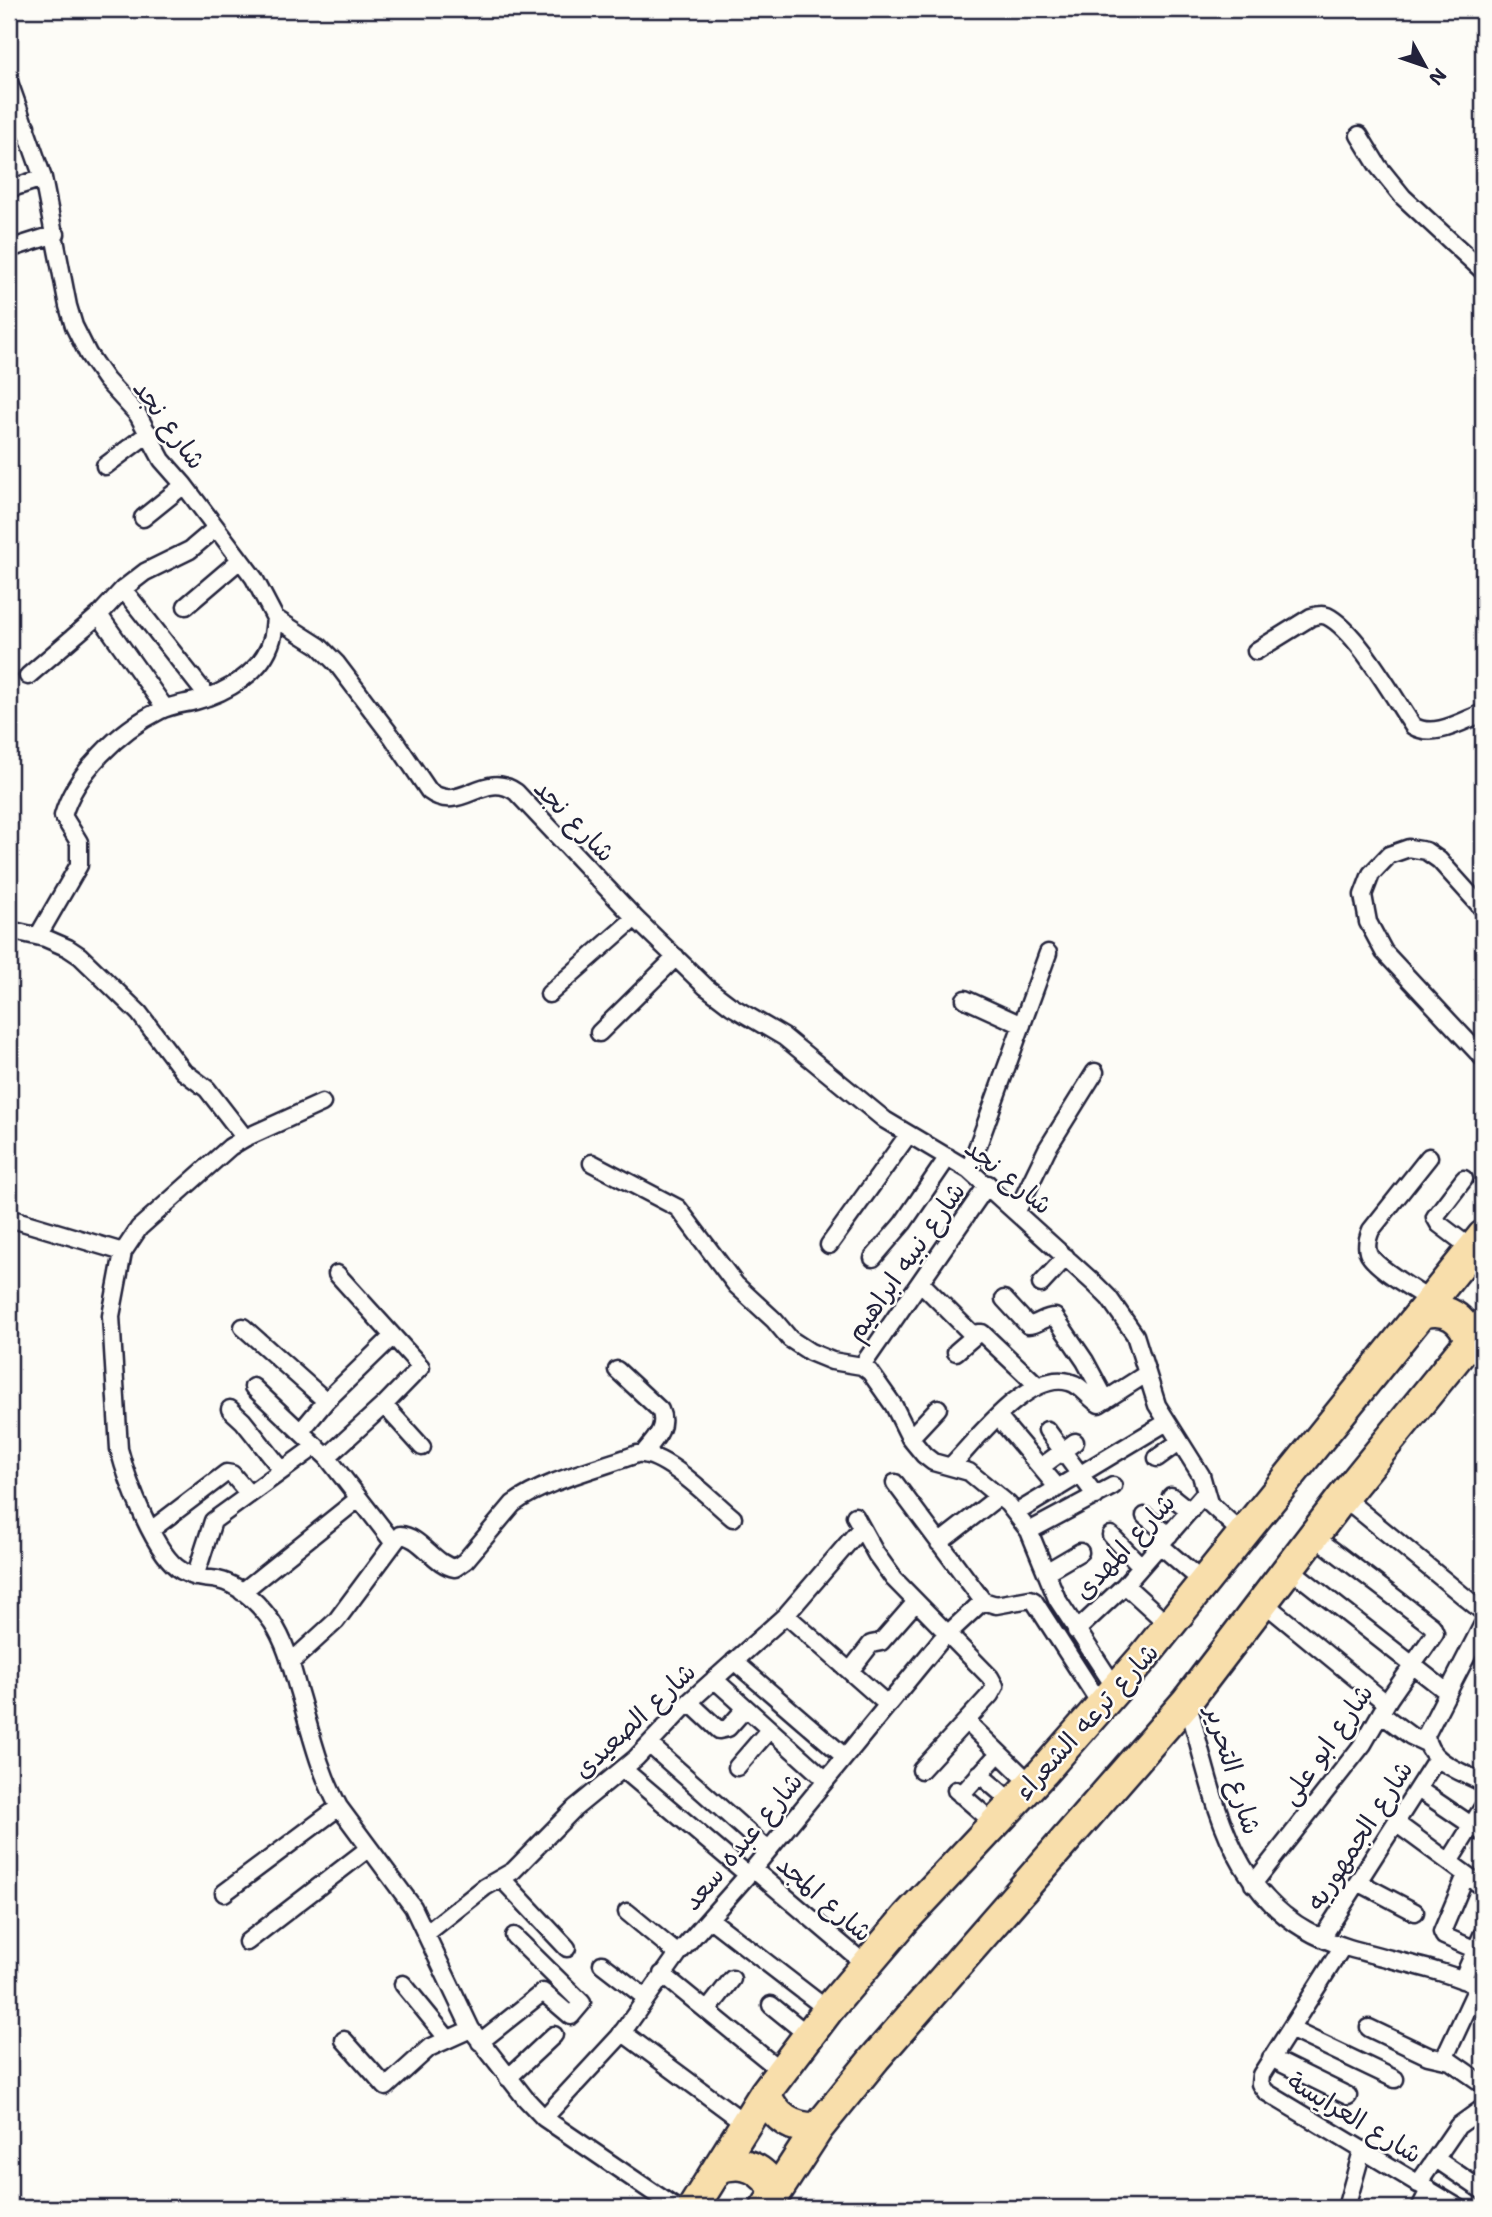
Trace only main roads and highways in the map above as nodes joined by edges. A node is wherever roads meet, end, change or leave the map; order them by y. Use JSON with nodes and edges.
{"nodes":[{"id":1,"x":1480,"y":1252,"type":"edge"},
{"id":2,"x":1426,"y":1307,"type":"junction"},
{"id":3,"x":1477,"y":1333,"type":"edge"},
{"id":4,"x":773,"y":2082,"type":"junction"},
{"id":5,"x":818,"y":2128,"type":"junction"},
{"id":6,"x":718,"y":2168,"type":"junction"},
{"id":7,"x":771,"y":2200,"type":"edge"},
{"id":8,"x":693,"y":2208,"type":"edge"}],
"edges":[{"from":1,"to":2,"type":"highway","name":"شارع ترعه الشعراء"},
{"from":2,"to":3,"type":"highway"},
{"from":2,"to":4,"type":"highway","name":"شارع ترعه الشعراء"},
{"from":3,"to":5,"type":"highway"},
{"from":4,"to":5,"type":"highway"},
{"from":4,"to":6,"type":"highway","name":"شارع ترعه الشعراء"},
{"from":5,"to":7,"type":"highway"},
{"from":6,"to":7,"type":"highway"},
{"from":6,"to":8,"type":"highway","name":"شارع ترعه الشعراء"}]}
